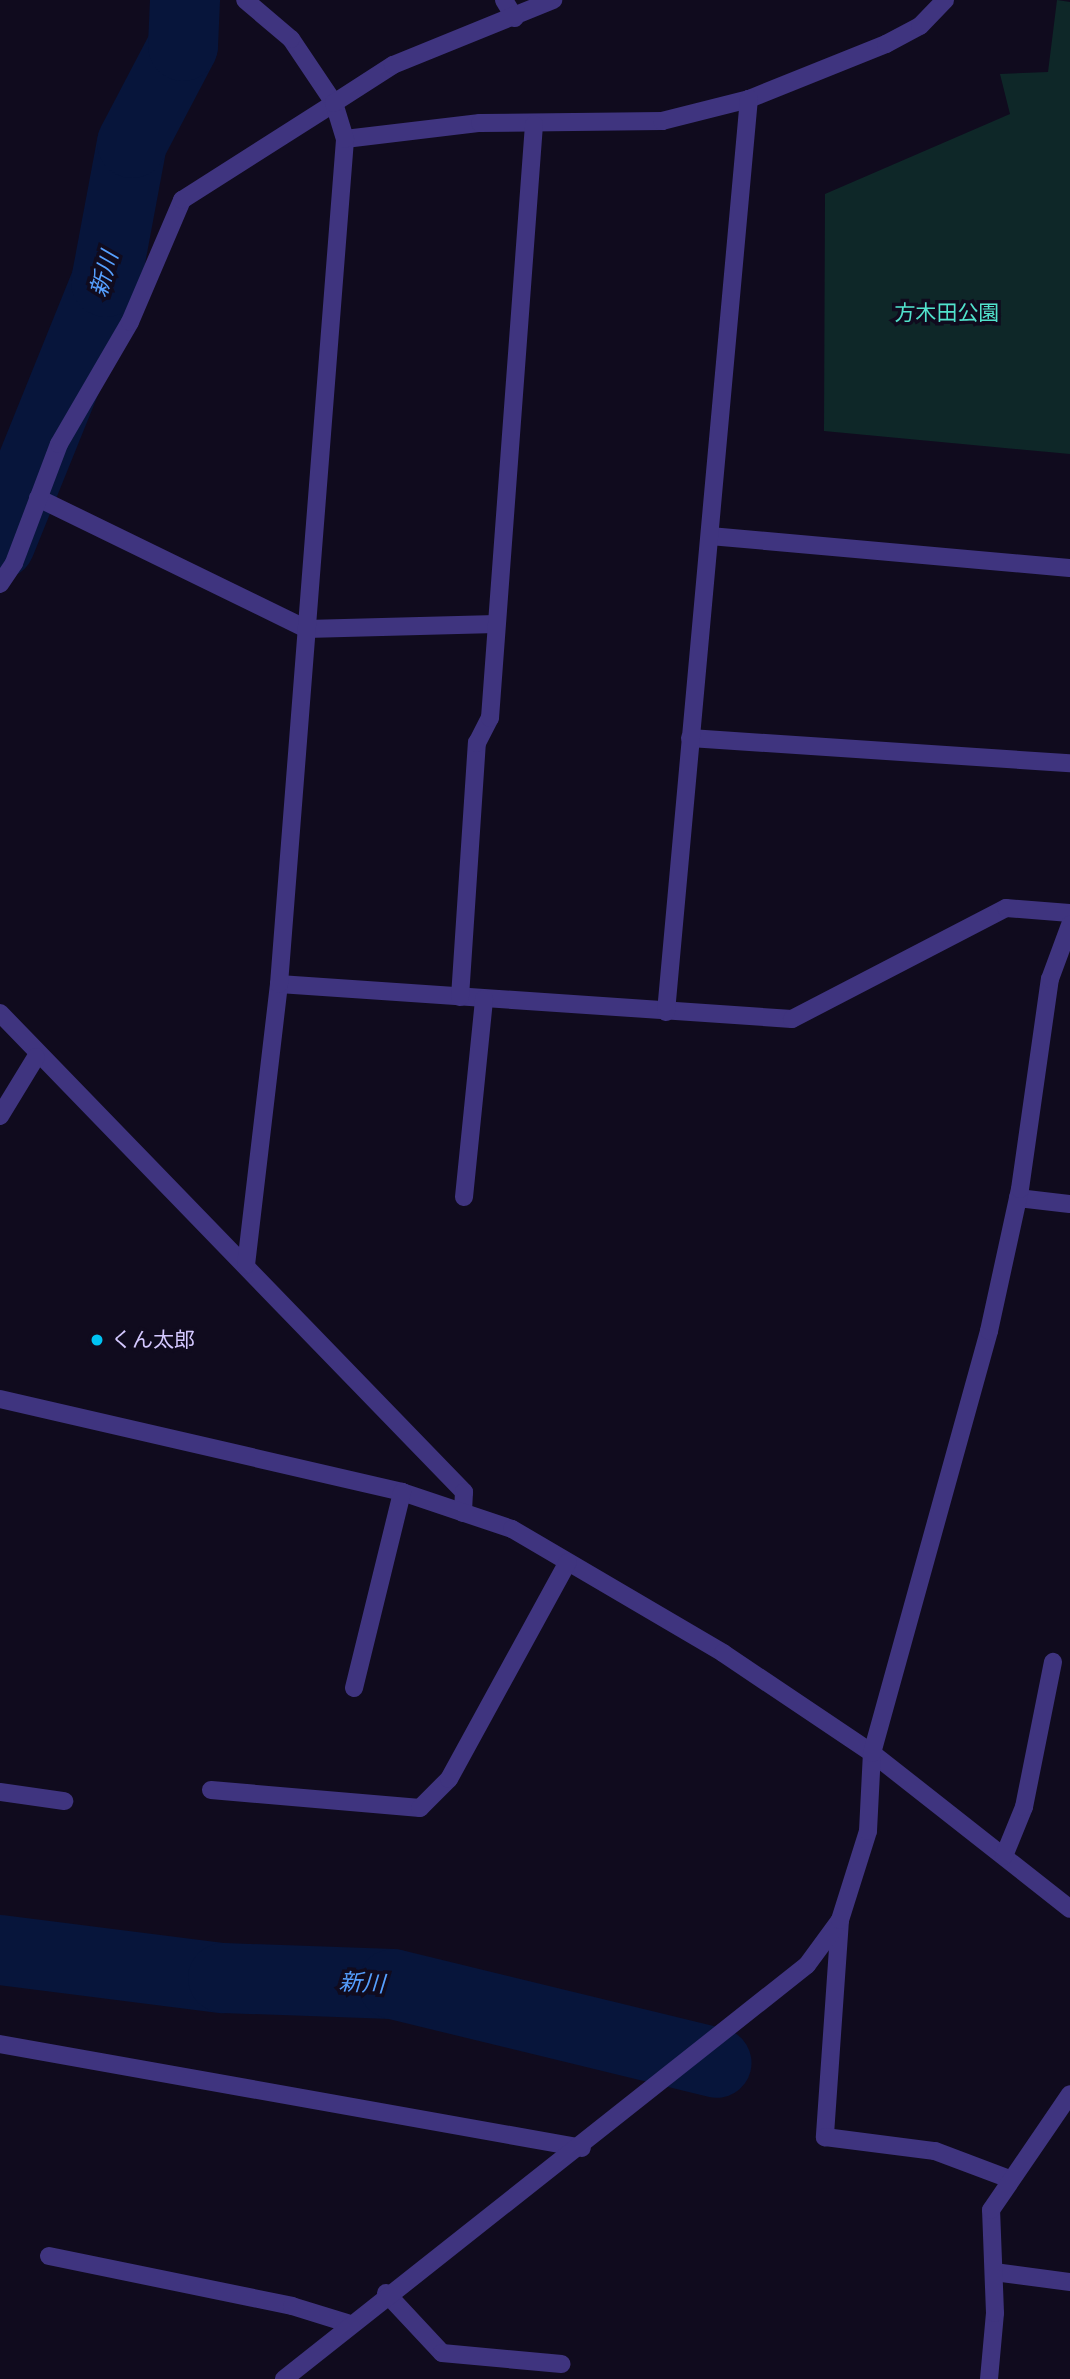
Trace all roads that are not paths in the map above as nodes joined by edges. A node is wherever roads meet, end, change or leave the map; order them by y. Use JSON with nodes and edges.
{"nodes":[{"id":1,"x":245,"y":0,"type":"edge"},
{"id":2,"x":504,"y":0,"type":"edge"},
{"id":3,"x":553,"y":0,"type":"edge"},
{"id":4,"x":945,"y":0,"type":"edge"},
{"id":5,"x":515,"y":18,"type":"junction"},
{"id":6,"x":749,"y":99,"type":"junction"},
{"id":7,"x":334,"y":103,"type":"junction"},
{"id":8,"x":534,"y":125,"type":"junction"},
{"id":9,"x":345,"y":139,"type":"junction"},
{"id":10,"x":38,"y":498,"type":"junction"},
{"id":11,"x":710,"y":536,"type":"junction"},
{"id":12,"x":1070,"y":568,"type":"edge"},
{"id":13,"x":0,"y":584,"type":"edge"},
{"id":14,"x":496,"y":624,"type":"junction"},
{"id":15,"x":306,"y":629,"type":"junction"},
{"id":16,"x":690,"y":738,"type":"junction"},
{"id":17,"x":1070,"y":763,"type":"edge"},
{"id":18,"x":1070,"y":913,"type":"edge"},
{"id":19,"x":1070,"y":926,"type":"edge"},
{"id":20,"x":279,"y":984,"type":"junction"},
{"id":21,"x":460,"y":997,"type":"junction"},
{"id":22,"x":484,"y":999,"type":"junction"},
{"id":23,"x":666,"y":1012,"type":"junction"},
{"id":24,"x":0,"y":1013,"type":"edge"},
{"id":25,"x":36,"y":1057,"type":"junction"},
{"id":26,"x":0,"y":1116,"type":"edge"},
{"id":27,"x":464,"y":1197,"type":"dead end"},
{"id":28,"x":1018,"y":1198,"type":"junction"},
{"id":29,"x":1070,"y":1204,"type":"edge"},
{"id":30,"x":246,"y":1265,"type":"junction"},
{"id":31,"x":0,"y":1399,"type":"edge"},
{"id":32,"x":402,"y":1492,"type":"junction"},
{"id":33,"x":463,"y":1513,"type":"junction"},
{"id":34,"x":568,"y":1562,"type":"junction"},
{"id":35,"x":1053,"y":1662,"type":"dead end"},
{"id":36,"x":354,"y":1688,"type":"dead end"},
{"id":37,"x":872,"y":1753,"type":"junction"},
{"id":38,"x":211,"y":1790,"type":"dead end"},
{"id":39,"x":0,"y":1792,"type":"edge"},
{"id":40,"x":64,"y":1801,"type":"dead end"},
{"id":41,"x":1004,"y":1856,"type":"junction"},
{"id":42,"x":1070,"y":1909,"type":"edge"},
{"id":43,"x":840,"y":1920,"type":"junction"},
{"id":44,"x":0,"y":2044,"type":"edge"},
{"id":45,"x":1070,"y":2094,"type":"edge"},
{"id":46,"x":582,"y":2148,"type":"junction"},
{"id":47,"x":1007,"y":2178,"type":"junction"},
{"id":48,"x":48,"y":2256,"type":"dead end"},
{"id":49,"x":995,"y":2272,"type":"junction"},
{"id":50,"x":1070,"y":2281,"type":"edge"},
{"id":51,"x":386,"y":2293,"type":"junction"},
{"id":52,"x":347,"y":2323,"type":"junction"},
{"id":53,"x":561,"y":2364,"type":"dead end"},
{"id":54,"x":284,"y":2379,"type":"edge"},
{"id":55,"x":989,"y":2379,"type":"edge"}],
"edges":[{"from":1,"to":7,"type":"street"},
{"from":2,"to":5,"type":"street"},
{"from":3,"to":5,"type":"street"},
{"from":4,"to":6,"type":"street"},
{"from":5,"to":7,"type":"street"},
{"from":6,"to":8,"type":"street"},
{"from":6,"to":11,"type":"street"},
{"from":7,"to":9,"type":"street"},
{"from":7,"to":10,"type":"street"},
{"from":8,"to":9,"type":"street"},
{"from":8,"to":14,"type":"street"},
{"from":9,"to":15,"type":"street"},
{"from":10,"to":13,"type":"street"},
{"from":10,"to":15,"type":"street"},
{"from":11,"to":12,"type":"street"},
{"from":11,"to":16,"type":"street"},
{"from":14,"to":15,"type":"street"},
{"from":14,"to":21,"type":"street"},
{"from":15,"to":20,"type":"street"},
{"from":16,"to":17,"type":"street"},
{"from":16,"to":23,"type":"street"},
{"from":18,"to":23,"type":"street"},
{"from":19,"to":28,"type":"street"},
{"from":20,"to":21,"type":"street"},
{"from":20,"to":30,"type":"street"},
{"from":21,"to":22,"type":"street"},
{"from":22,"to":23,"type":"street"},
{"from":22,"to":27,"type":"street"},
{"from":24,"to":25,"type":"street"},
{"from":25,"to":26,"type":"street"},
{"from":25,"to":30,"type":"street"},
{"from":28,"to":29,"type":"street"},
{"from":28,"to":37,"type":"street"},
{"from":30,"to":33,"type":"street"},
{"from":31,"to":32,"type":"street"},
{"from":32,"to":33,"type":"street"},
{"from":32,"to":36,"type":"street"},
{"from":33,"to":34,"type":"street"},
{"from":34,"to":37,"type":"street"},
{"from":34,"to":38,"type":"street"},
{"from":35,"to":41,"type":"street"},
{"from":37,"to":41,"type":"street"},
{"from":37,"to":43,"type":"street"},
{"from":39,"to":40,"type":"street"},
{"from":41,"to":42,"type":"street"},
{"from":43,"to":46,"type":"street"},
{"from":43,"to":47,"type":"street"},
{"from":44,"to":46,"type":"street"},
{"from":45,"to":47,"type":"street"},
{"from":46,"to":51,"type":"street"},
{"from":47,"to":49,"type":"street"},
{"from":48,"to":52,"type":"street"},
{"from":49,"to":50,"type":"street"},
{"from":49,"to":55,"type":"street"},
{"from":51,"to":52,"type":"street"},
{"from":51,"to":53,"type":"street"},
{"from":52,"to":54,"type":"street"}]}
